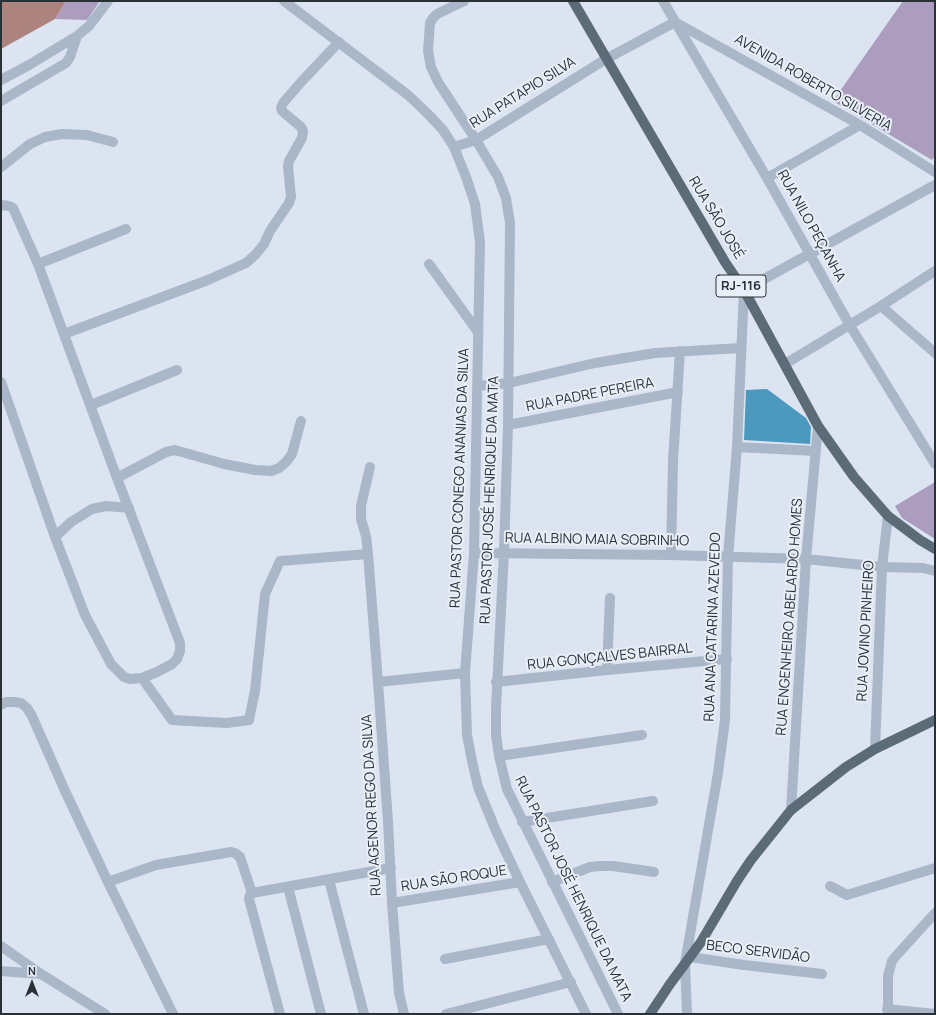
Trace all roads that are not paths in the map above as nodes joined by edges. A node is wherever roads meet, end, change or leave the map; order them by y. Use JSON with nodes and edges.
{"nodes":[{"id":1,"x":108,"y":1,"type":"edge"},
{"id":2,"x":284,"y":1,"type":"edge"},
{"id":3,"x":464,"y":1,"type":"edge"},
{"id":4,"x":573,"y":1,"type":"edge"},
{"id":5,"x":663,"y":1,"type":"edge"},
{"id":6,"x":676,"y":22,"type":"junction"},
{"id":7,"x":77,"y":36,"type":"junction"},
{"id":8,"x":339,"y":42,"type":"junction"},
{"id":9,"x":606,"y":59,"type":"junction"},
{"id":10,"x":1,"y":80,"type":"edge"},
{"id":11,"x":1,"y":101,"type":"edge"},
{"id":12,"x":860,"y":125,"type":"junction"},
{"id":13,"x":476,"y":140,"type":"junction"},
{"id":14,"x":113,"y":142,"type":"dead end"},
{"id":15,"x":454,"y":147,"type":"junction"},
{"id":16,"x":1,"y":167,"type":"edge"},
{"id":17,"x":935,"y":172,"type":"edge"},
{"id":18,"x":767,"y":178,"type":"junction"},
{"id":19,"x":935,"y":185,"type":"edge"},
{"id":20,"x":1,"y":205,"type":"edge"},
{"id":21,"x":126,"y":229,"type":"dead end"},
{"id":22,"x":811,"y":254,"type":"junction"},
{"id":23,"x":38,"y":264,"type":"junction"},
{"id":24,"x":429,"y":264,"type":"dead end"},
{"id":25,"x":935,"y":271,"type":"edge"},
{"id":26,"x":744,"y":290,"type":"junction"},
{"id":27,"x":881,"y":306,"type":"junction"},
{"id":28,"x":849,"y":324,"type":"junction"},
{"id":29,"x":478,"y":332,"type":"junction"},
{"id":30,"x":64,"y":334,"type":"junction"},
{"id":31,"x":741,"y":348,"type":"junction"},
{"id":32,"x":680,"y":351,"type":"junction"},
{"id":33,"x":935,"y":353,"type":"edge"},
{"id":34,"x":784,"y":364,"type":"junction"},
{"id":35,"x":176,"y":370,"type":"dead end"},
{"id":36,"x":1,"y":382,"type":"edge"},
{"id":37,"x":509,"y":383,"type":"junction"},
{"id":38,"x":478,"y":386,"type":"junction"},
{"id":39,"x":678,"y":392,"type":"junction"},
{"id":40,"x":91,"y":405,"type":"junction"},
{"id":41,"x":301,"y":421,"type":"dead end"},
{"id":42,"x":508,"y":425,"type":"junction"},
{"id":43,"x":818,"y":426,"type":"junction"},
{"id":44,"x":737,"y":447,"type":"junction"},
{"id":45,"x":816,"y":451,"type":"junction"},
{"id":46,"x":935,"y":463,"type":"edge"},
{"id":47,"x":370,"y":467,"type":"dead end"},
{"id":48,"x":117,"y":478,"type":"junction"},
{"id":49,"x":129,"y":508,"type":"junction"},
{"id":50,"x":888,"y":516,"type":"junction"},
{"id":51,"x":55,"y":537,"type":"junction"},
{"id":52,"x":935,"y":549,"type":"edge"},
{"id":53,"x":504,"y":552,"type":"junction"},
{"id":54,"x":474,"y":553,"type":"junction"},
{"id":55,"x":368,"y":554,"type":"junction"},
{"id":56,"x":671,"y":555,"type":"junction"},
{"id":57,"x":728,"y":557,"type":"junction"},
{"id":58,"x":806,"y":559,"type":"junction"},
{"id":59,"x":882,"y":567,"type":"junction"},
{"id":60,"x":935,"y":571,"type":"edge"},
{"id":61,"x":610,"y":598,"type":"dead end"},
{"id":62,"x":727,"y":660,"type":"junction"},
{"id":63,"x":607,"y":670,"type":"junction"},
{"id":64,"x":465,"y":673,"type":"junction"},
{"id":65,"x":142,"y":678,"type":"junction"},
{"id":66,"x":378,"y":682,"type":"junction"},
{"id":67,"x":496,"y":682,"type":"junction"},
{"id":68,"x":1,"y":705,"type":"edge"},
{"id":69,"x":935,"y":720,"type":"edge"},
{"id":70,"x":642,"y":735,"type":"dead end"},
{"id":71,"x":875,"y":748,"type":"junction"},
{"id":72,"x":499,"y":756,"type":"junction"},
{"id":73,"x":653,"y":801,"type":"dead end"},
{"id":74,"x":791,"y":810,"type":"junction"},
{"id":75,"x":522,"y":822,"type":"junction"},
{"id":76,"x":390,"y":868,"type":"junction"},
{"id":77,"x":935,"y":868,"type":"edge"},
{"id":78,"x":654,"y":872,"type":"dead end"},
{"id":79,"x":329,"y":880,"type":"junction"},
{"id":80,"x":108,"y":882,"type":"junction"},
{"id":81,"x":520,"y":882,"type":"junction"},
{"id":82,"x":552,"y":882,"type":"junction"},
{"id":83,"x":830,"y":886,"type":"dead end"},
{"id":84,"x":288,"y":887,"type":"junction"},
{"id":85,"x":252,"y":894,"type":"junction"},
{"id":86,"x":392,"y":904,"type":"junction"},
{"id":87,"x":935,"y":912,"type":"edge"},
{"id":88,"x":549,"y":939,"type":"junction"},
{"id":89,"x":1,"y":946,"type":"edge"},
{"id":90,"x":446,"y":959,"type":"dead end"},
{"id":91,"x":688,"y":960,"type":"junction"},
{"id":92,"x":1,"y":971,"type":"edge"},
{"id":93,"x":41,"y":974,"type":"junction"},
{"id":94,"x":822,"y":974,"type":"dead end"},
{"id":95,"x":571,"y":982,"type":"junction"},
{"id":96,"x":888,"y":1011,"type":"edge"},
{"id":97,"x":106,"y":1014,"type":"edge"},
{"id":98,"x":173,"y":1014,"type":"edge"},
{"id":99,"x":280,"y":1014,"type":"edge"},
{"id":100,"x":321,"y":1014,"type":"edge"},
{"id":101,"x":364,"y":1014,"type":"edge"},
{"id":102,"x":404,"y":1014,"type":"edge"},
{"id":103,"x":446,"y":1014,"type":"edge"},
{"id":104,"x":586,"y":1014,"type":"edge"},
{"id":105,"x":618,"y":1014,"type":"edge"},
{"id":106,"x":650,"y":1014,"type":"edge"},
{"id":107,"x":687,"y":1014,"type":"edge"},
{"id":108,"x":935,"y":1014,"type":"edge"}],
"edges":[{"from":1,"to":7,"type":"street"},
{"from":2,"to":8,"type":"street","name":"RUA PASTOR CONEGO ANANIAS DA SILVA"},
{"from":3,"to":13,"type":"street","name":"RUA PASTOR JOSÉ HENRIQUE DA MATA"},
{"from":4,"to":9,"type":"main road","name":"RUA SÃO JOSÉ","number":"RJ-116"},
{"from":5,"to":6,"type":"street","name":"RUA NILO PEÇANHA"},
{"from":6,"to":9,"type":"street","name":"RUA PATAPIO SILVA"},
{"from":6,"to":12,"type":"street","name":"AVENIDA ROBERTO SILVERIA"},
{"from":6,"to":18,"type":"street","name":"RUA NILO PEÇANHA"},
{"from":7,"to":10,"type":"street"},
{"from":7,"to":11,"type":"street"},
{"from":8,"to":15,"type":"street","name":"RUA PASTOR CONEGO ANANIAS DA SILVA"},
{"from":8,"to":30,"type":"street"},
{"from":9,"to":13,"type":"street","name":"RUA PATAPIO SILVA"},
{"from":9,"to":26,"type":"main road","name":"RUA SÃO JOSÉ","number":"RJ-116"},
{"from":12,"to":17,"type":"street","name":"AVENIDA ROBERTO SILVERIA"},
{"from":12,"to":18,"type":"street"},
{"from":13,"to":15,"type":"street","name":"RUA PATAPIO SILVA"},
{"from":13,"to":37,"type":"street","name":"RUA PASTOR JOSÉ HENRIQUE DA MATA"},
{"from":14,"to":16,"type":"street"},
{"from":15,"to":29,"type":"street","name":"RUA PASTOR CONEGO ANANIAS DA SILVA"},
{"from":18,"to":22,"type":"street","name":"RUA NILO PEÇANHA"},
{"from":19,"to":22,"type":"street"},
{"from":20,"to":23,"type":"street"},
{"from":21,"to":23,"type":"street"},
{"from":22,"to":26,"type":"street"},
{"from":22,"to":28,"type":"street","name":"RUA NILO PEÇANHA"},
{"from":23,"to":30,"type":"street"},
{"from":24,"to":29,"type":"street"},
{"from":25,"to":27,"type":"street"},
{"from":26,"to":31,"type":"street","name":"RUA ANA CATARINA AZEVEDO"},
{"from":26,"to":34,"type":"main road","name":"RUA SÃO JOSÉ","number":"RJ-116"},
{"from":27,"to":28,"type":"street"},
{"from":27,"to":33,"type":"street"},
{"from":28,"to":34,"type":"street"},
{"from":28,"to":46,"type":"street","name":"RUA NILO PEÇANHA"},
{"from":29,"to":38,"type":"street","name":"RUA PASTOR CONEGO ANANIAS DA SILVA"},
{"from":30,"to":40,"type":"street"},
{"from":31,"to":32,"type":"street"},
{"from":31,"to":44,"type":"street","name":"RUA ANA CATARINA AZEVEDO"},
{"from":32,"to":37,"type":"street"},
{"from":32,"to":39,"type":"street"},
{"from":34,"to":43,"type":"main road","name":"RUA SÃO JOSÉ","number":"RJ-116"},
{"from":35,"to":40,"type":"street"},
{"from":36,"to":51,"type":"street"},
{"from":37,"to":38,"type":"street"},
{"from":37,"to":42,"type":"street","name":"RUA PASTOR JOSÉ HENRIQUE DA MATA"},
{"from":38,"to":54,"type":"street","name":"RUA PASTOR CONEGO ANANIAS DA SILVA"},
{"from":39,"to":42,"type":"street","name":"RUA PADRE PEREIRA"},
{"from":39,"to":56,"type":"street"},
{"from":40,"to":48,"type":"street"},
{"from":41,"to":48,"type":"street"},
{"from":42,"to":53,"type":"street","name":"RUA PASTOR JOSÉ HENRIQUE DA MATA"},
{"from":43,"to":45,"type":"street","name":"RUA ENGENHEIRO ABELARDO HOMES"},
{"from":43,"to":50,"type":"main road","name":"RUA SÃO JOSÉ","number":"RJ-116"},
{"from":44,"to":45,"type":"street"},
{"from":44,"to":57,"type":"street","name":"RUA ANA CATARINA AZEVEDO"},
{"from":45,"to":58,"type":"street","name":"RUA ENGENHEIRO ABELARDO HOMES"},
{"from":47,"to":55,"type":"street","name":"RUA AGENOR REGO DA SILVA"},
{"from":48,"to":49,"type":"street"},
{"from":49,"to":51,"type":"street"},
{"from":49,"to":65,"type":"street"},
{"from":50,"to":52,"type":"main road","name":"RUA SÃO JOSÉ","number":"RJ-116"},
{"from":50,"to":59,"type":"street","name":"RUA JOVINO PINHEIRO"},
{"from":51,"to":65,"type":"street"},
{"from":53,"to":54,"type":"street","name":"RUA ALBINO MAIA SOBRINHO"},
{"from":53,"to":56,"type":"street","name":"RUA ALBINO MAIA SOBRINHO"},
{"from":53,"to":67,"type":"street","name":"RUA PASTOR JOSÉ HENRIQUE DA MATA"},
{"from":54,"to":64,"type":"street","name":"RUA PASTOR CONEGO ANANIAS DA SILVA"},
{"from":55,"to":65,"type":"street"},
{"from":55,"to":66,"type":"street","name":"RUA AGENOR REGO DA SILVA"},
{"from":56,"to":57,"type":"street","name":"RUA ALBINO MAIA SOBRINHO"},
{"from":57,"to":58,"type":"street","name":"RUA ALBINO MAIA SOBRINHO"},
{"from":57,"to":62,"type":"street","name":"RUA ANA CATARINA AZEVEDO"},
{"from":58,"to":59,"type":"street","name":"RUA ALBINO MAIA SOBRINHO"},
{"from":58,"to":74,"type":"street","name":"RUA ENGENHEIRO ABELARDO HOMES"},
{"from":59,"to":60,"type":"street","name":"RUA ALBINO MAIA SOBRINHO"},
{"from":59,"to":71,"type":"street","name":"RUA JOVINO PINHEIRO"},
{"from":61,"to":63,"type":"street"},
{"from":62,"to":63,"type":"street","name":"RUA GONÇALVES BAIRRAL"},
{"from":62,"to":91,"type":"street","name":"RUA ANA CATARINA AZEVEDO"},
{"from":63,"to":67,"type":"street","name":"RUA GONÇALVES BAIRRAL"},
{"from":64,"to":66,"type":"street"},
{"from":64,"to":81,"type":"street","name":"RUA PASTOR CONEGO ANANIAS DA SILVA"},
{"from":66,"to":76,"type":"street","name":"RUA AGENOR REGO DA SILVA"},
{"from":67,"to":72,"type":"street","name":"RUA PASTOR JOSÉ HENRIQUE DA MATA"},
{"from":68,"to":80,"type":"street"},
{"from":69,"to":71,"type":"main road"},
{"from":70,"to":72,"type":"street"},
{"from":71,"to":74,"type":"main road"},
{"from":72,"to":75,"type":"street","name":"RUA PASTOR JOSÉ HENRIQUE DA MATA"},
{"from":73,"to":75,"type":"street"},
{"from":74,"to":91,"type":"main road"},
{"from":75,"to":82,"type":"street","name":"RUA PASTOR JOSÉ HENRIQUE DA MATA"},
{"from":76,"to":79,"type":"street"},
{"from":76,"to":86,"type":"street","name":"RUA AGENOR REGO DA SILVA"},
{"from":77,"to":83,"type":"street"},
{"from":78,"to":82,"type":"street"},
{"from":79,"to":84,"type":"street"},
{"from":79,"to":101,"type":"street"},
{"from":80,"to":85,"type":"street"},
{"from":80,"to":98,"type":"street"},
{"from":81,"to":86,"type":"street","name":"RUA SÃO ROQUE"},
{"from":81,"to":88,"type":"street","name":"RUA PASTOR CONEGO ANANIAS DA SILVA"},
{"from":82,"to":105,"type":"street","name":"RUA PASTOR JOSÉ HENRIQUE DA MATA"},
{"from":84,"to":85,"type":"street"},
{"from":84,"to":100,"type":"street"},
{"from":85,"to":99,"type":"street"},
{"from":86,"to":102,"type":"street","name":"RUA AGENOR REGO DA SILVA"},
{"from":87,"to":96,"type":"street"},
{"from":88,"to":90,"type":"street"},
{"from":88,"to":95,"type":"street","name":"RUA PASTOR CONEGO ANANIAS DA SILVA"},
{"from":89,"to":93,"type":"street"},
{"from":91,"to":94,"type":"street","name":"BECO SERVIDÃO"},
{"from":91,"to":106,"type":"main road"},
{"from":91,"to":107,"type":"street","name":"RUA ANA CATARINA AZEVEDO"},
{"from":92,"to":93,"type":"street"},
{"from":93,"to":97,"type":"street"},
{"from":95,"to":103,"type":"street"},
{"from":95,"to":104,"type":"street","name":"RUA PASTOR CONEGO ANANIAS DA SILVA"},
{"from":96,"to":108,"type":"street"}]}
